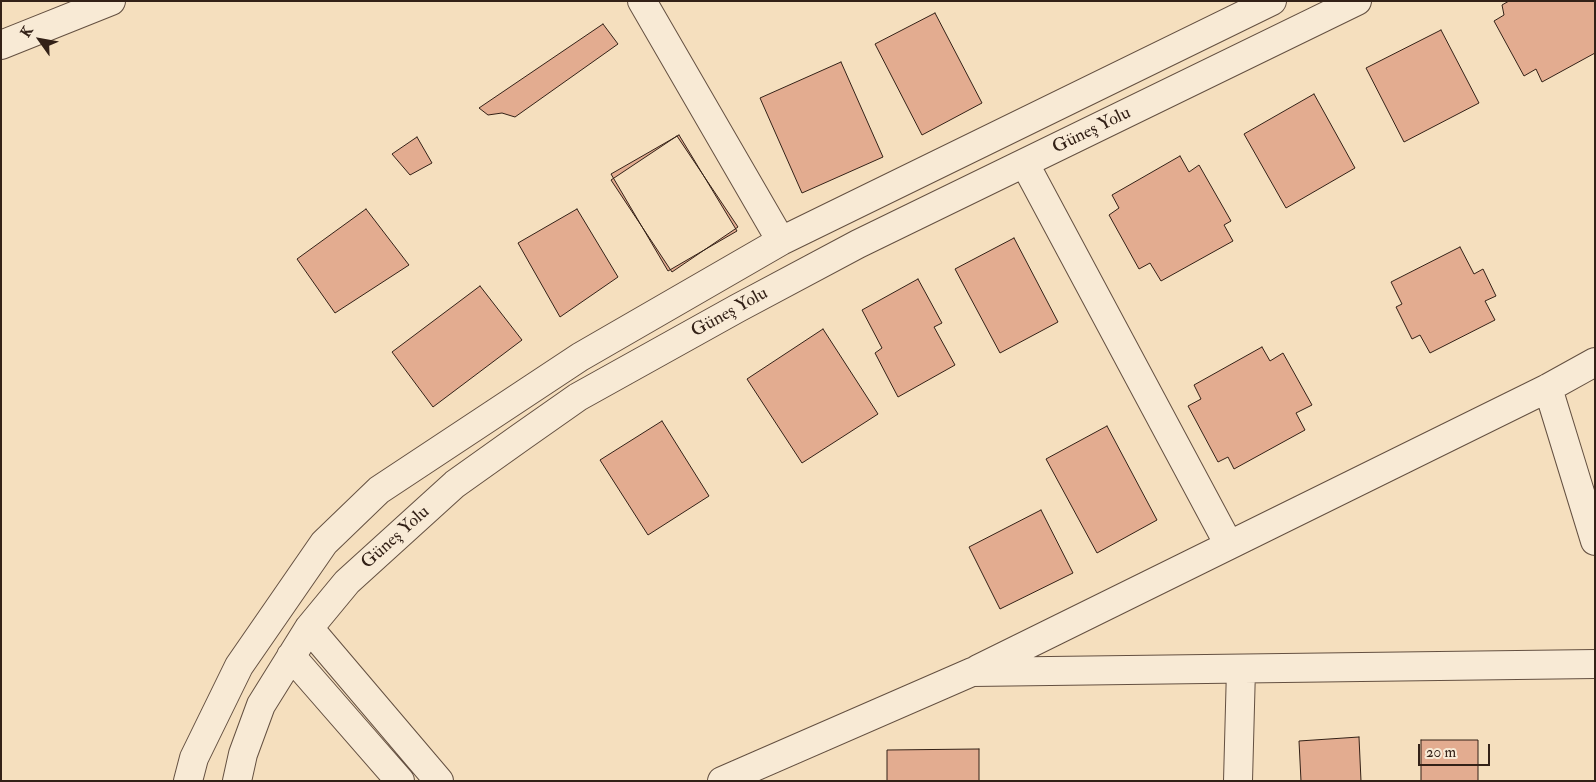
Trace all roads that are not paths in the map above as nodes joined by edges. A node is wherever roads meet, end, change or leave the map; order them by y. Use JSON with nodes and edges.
{"nodes":[{"id":1,"x":111,"y":1,"type":"edge"},
{"id":2,"x":642,"y":1,"type":"edge"},
{"id":3,"x":1272,"y":1,"type":"edge"},
{"id":4,"x":1357,"y":1,"type":"edge"},
{"id":5,"x":1,"y":45,"type":"edge"},
{"id":6,"x":1025,"y":164,"type":"junction"},
{"id":7,"x":781,"y":241,"type":"junction"},
{"id":8,"x":1595,"y":362,"type":"edge"},
{"id":9,"x":1548,"y":388,"type":"junction"},
{"id":10,"x":1595,"y":541,"type":"edge"},
{"id":11,"x":1229,"y":545,"type":"junction"},
{"id":12,"x":309,"y":628,"type":"junction"},
{"id":13,"x":291,"y":656,"type":"junction"},
{"id":14,"x":1595,"y":664,"type":"edge"},
{"id":15,"x":1241,"y":668,"type":"junction"},
{"id":16,"x":972,"y":672,"type":"junction"},
{"id":17,"x":188,"y":781,"type":"edge"},
{"id":18,"x":237,"y":781,"type":"edge"},
{"id":19,"x":400,"y":781,"type":"edge"},
{"id":20,"x":439,"y":781,"type":"edge"},
{"id":21,"x":722,"y":781,"type":"edge"},
{"id":22,"x":1238,"y":781,"type":"edge"}],
"edges":[{"from":1,"to":5,"type":"street"},
{"from":2,"to":7,"type":"street"},
{"from":3,"to":7,"type":"street","name":"Güneş Yolu"},
{"from":4,"to":6,"type":"street","name":"Güneş Yolu"},
{"from":6,"to":11,"type":"street"},
{"from":6,"to":12,"type":"street","name":"Güneş Yolu"},
{"from":7,"to":17,"type":"street","name":"Güneş Yolu"},
{"from":8,"to":9,"type":"street"},
{"from":9,"to":10,"type":"street"},
{"from":9,"to":11,"type":"street"},
{"from":11,"to":16,"type":"street"},
{"from":12,"to":13,"type":"street","name":"Güneş Yolu"},
{"from":12,"to":20,"type":"street"},
{"from":13,"to":18,"type":"street","name":"Güneş Yolu"},
{"from":13,"to":19,"type":"street"},
{"from":14,"to":15,"type":"street"},
{"from":15,"to":16,"type":"street"},
{"from":15,"to":22,"type":"street"},
{"from":16,"to":21,"type":"street"}]}
